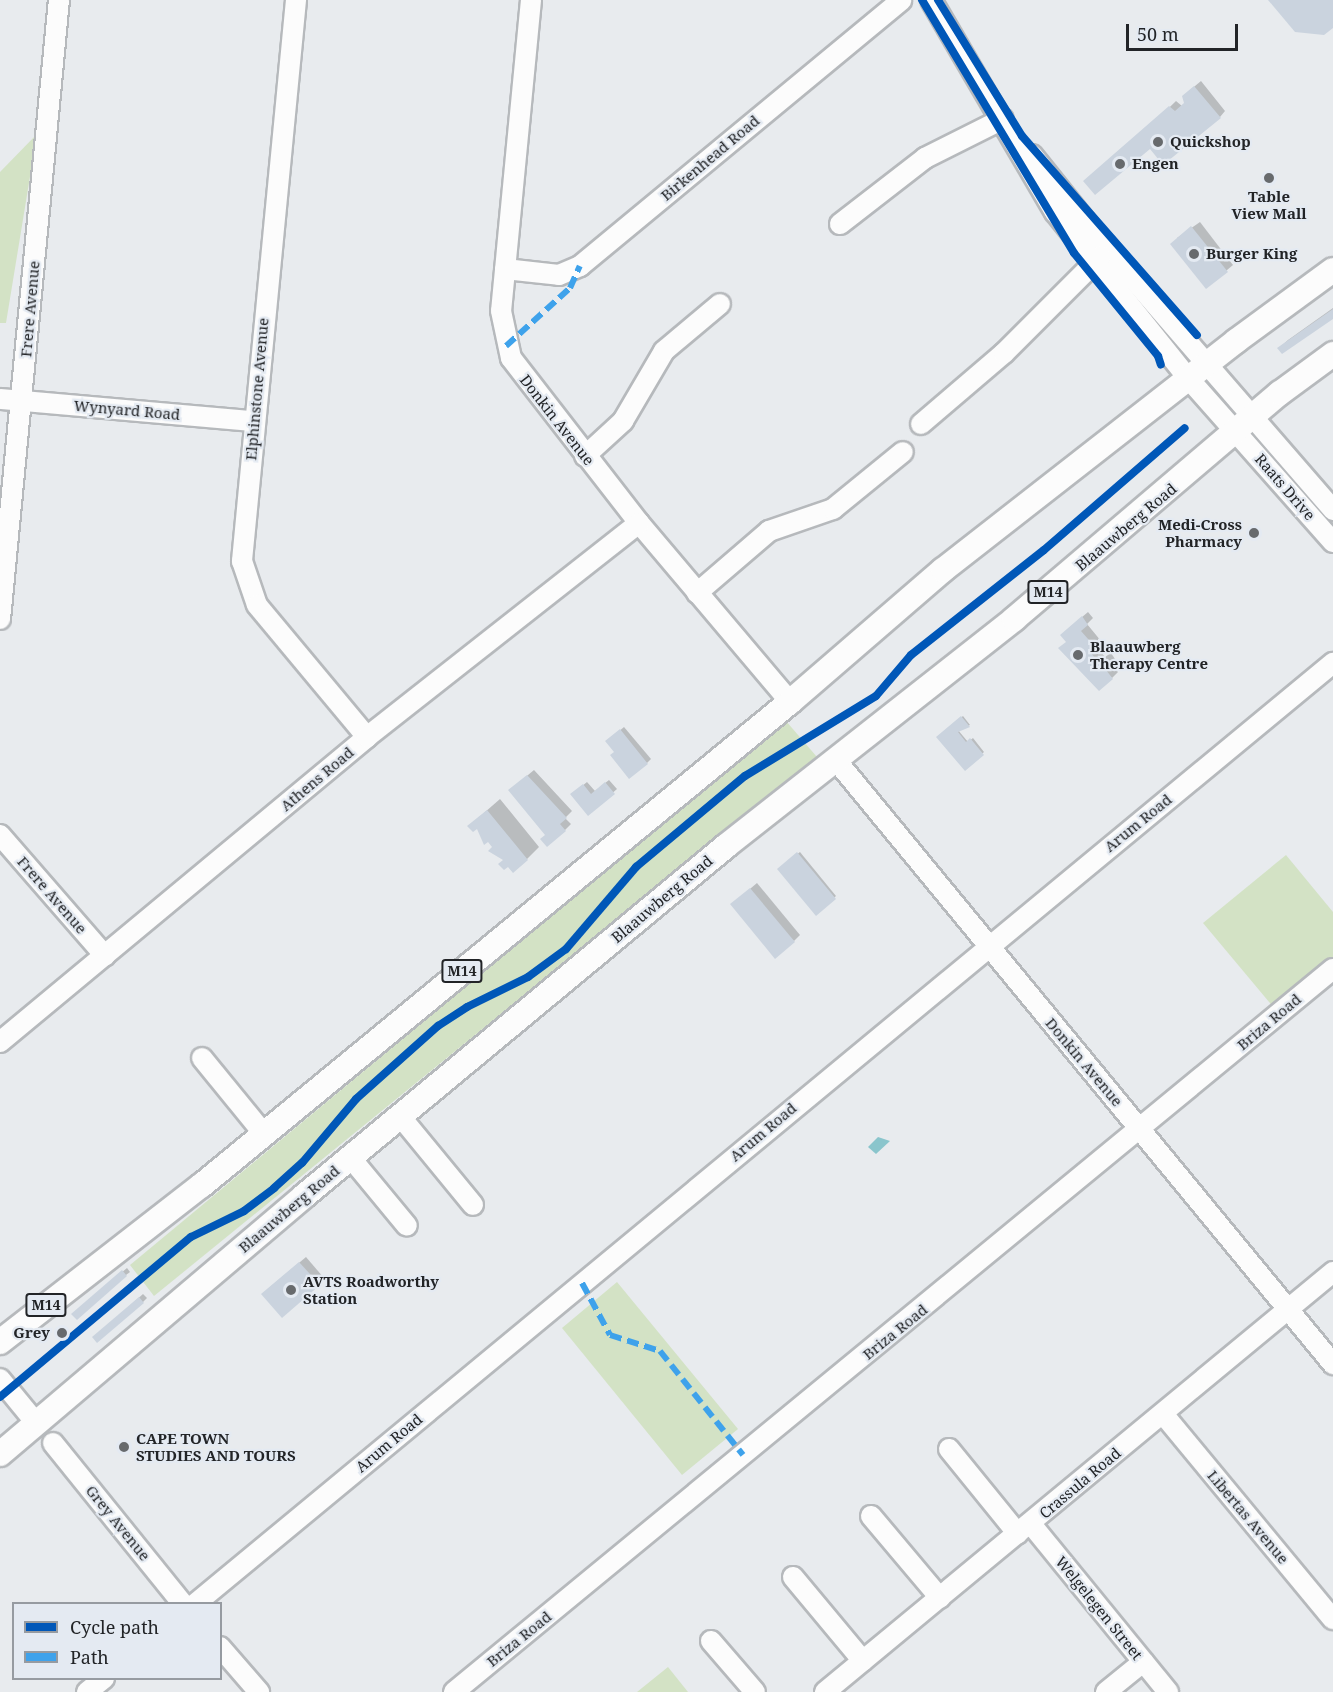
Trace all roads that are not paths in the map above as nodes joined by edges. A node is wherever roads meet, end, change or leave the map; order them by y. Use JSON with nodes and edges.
{"nodes":[{"id":1,"x":59,"y":0,"type":"edge"},
{"id":2,"x":296,"y":0,"type":"edge"},
{"id":3,"x":531,"y":0,"type":"edge"},
{"id":4,"x":901,"y":0,"type":"edge"},
{"id":5,"x":931,"y":0,"type":"edge"},
{"id":6,"x":1008,"y":127,"type":"junction"},
{"id":7,"x":840,"y":224,"type":"dead end"},
{"id":8,"x":1101,"y":257,"type":"junction"},
{"id":9,"x":505,"y":270,"type":"junction"},
{"id":10,"x":1333,"y":270,"type":"edge"},
{"id":11,"x":720,"y":304,"type":"dead end"},
{"id":12,"x":1333,"y":354,"type":"edge"},
{"id":13,"x":1208,"y":364,"type":"junction"},
{"id":14,"x":1188,"y":378,"type":"junction"},
{"id":15,"x":0,"y":399,"type":"edge"},
{"id":16,"x":21,"y":401,"type":"junction"},
{"id":17,"x":254,"y":421,"type":"junction"},
{"id":18,"x":921,"y":424,"type":"dead end"},
{"id":19,"x":1245,"y":424,"type":"junction"},
{"id":20,"x":903,"y":452,"type":"dead end"},
{"id":21,"x":585,"y":456,"type":"junction"},
{"id":22,"x":1333,"y":510,"type":"edge"},
{"id":23,"x":639,"y":523,"type":"junction"},
{"id":24,"x":1333,"y":542,"type":"edge"},
{"id":25,"x":698,"y":593,"type":"junction"},
{"id":26,"x":0,"y":619,"type":"edge"},
{"id":27,"x":1333,"y":663,"type":"edge"},
{"id":28,"x":790,"y":702,"type":"junction"},
{"id":29,"x":367,"y":737,"type":"junction"},
{"id":30,"x":835,"y":759,"type":"junction"},
{"id":31,"x":0,"y":835,"type":"edge"},
{"id":32,"x":987,"y":946,"type":"junction"},
{"id":33,"x":105,"y":956,"type":"junction"},
{"id":34,"x":1333,"y":969,"type":"edge"},
{"id":35,"x":0,"y":1042,"type":"edge"},
{"id":36,"x":202,"y":1058,"type":"dead end"},
{"id":37,"x":400,"y":1116,"type":"junction"},
{"id":38,"x":1141,"y":1130,"type":"junction"},
{"id":39,"x":264,"y":1134,"type":"junction"},
{"id":40,"x":350,"y":1157,"type":"junction"},
{"id":41,"x":473,"y":1205,"type":"dead end"},
{"id":42,"x":406,"y":1226,"type":"dead end"},
{"id":43,"x":1333,"y":1272,"type":"edge"},
{"id":44,"x":1288,"y":1308,"type":"junction"},
{"id":45,"x":0,"y":1342,"type":"edge"},
{"id":46,"x":1333,"y":1364,"type":"edge"},
{"id":47,"x":0,"y":1379,"type":"edge"},
{"id":48,"x":1164,"y":1415,"type":"junction"},
{"id":49,"x":37,"y":1424,"type":"junction"},
{"id":50,"x":52,"y":1443,"type":"dead end"},
{"id":51,"x":949,"y":1449,"type":"dead end"},
{"id":52,"x":0,"y":1454,"type":"edge"},
{"id":53,"x":871,"y":1516,"type":"dead end"},
{"id":54,"x":1024,"y":1529,"type":"junction"},
{"id":55,"x":793,"y":1577,"type":"dead end"},
{"id":56,"x":940,"y":1598,"type":"junction"},
{"id":57,"x":181,"y":1602,"type":"edge"},
{"id":58,"x":197,"y":1602,"type":"edge"},
{"id":59,"x":1333,"y":1619,"type":"edge"},
{"id":60,"x":711,"y":1641,"type":"dead end"},
{"id":61,"x":222,"y":1649,"type":"edge"},
{"id":62,"x":863,"y":1661,"type":"junction"},
{"id":63,"x":1143,"y":1662,"type":"junction"},
{"id":64,"x":102,"y":1680,"type":"edge"},
{"id":65,"x":87,"y":1692,"type":"edge"},
{"id":66,"x":259,"y":1692,"type":"edge"},
{"id":67,"x":454,"y":1692,"type":"edge"},
{"id":68,"x":755,"y":1692,"type":"edge"},
{"id":69,"x":825,"y":1692,"type":"edge"},
{"id":70,"x":1106,"y":1692,"type":"edge"},
{"id":71,"x":1168,"y":1692,"type":"edge"}],
"edges":[{"from":1,"to":16,"type":"street","name":"Frere Avenue"},
{"from":2,"to":17,"type":"street","name":"Elphinstone Avenue"},
{"from":3,"to":9,"type":"street","name":"Donkin Avenue"},
{"from":4,"to":9,"type":"street","name":"Birkenhead Road"},
{"from":5,"to":6,"type":"street"},
{"from":6,"to":7,"type":"street"},
{"from":6,"to":8,"type":"street"},
{"from":8,"to":13,"type":"street"},
{"from":8,"to":14,"type":"street"},
{"from":8,"to":18,"type":"street"},
{"from":9,"to":21,"type":"street","name":"Donkin Avenue"},
{"from":10,"to":13,"type":"main road","number":"M14"},
{"from":11,"to":21,"type":"street"},
{"from":12,"to":19,"type":"main road","name":"Blaauwberg Road","number":"M14"},
{"from":13,"to":14,"type":"main road","number":"M14"},
{"from":13,"to":19,"type":"street"},
{"from":14,"to":19,"type":"street"},
{"from":14,"to":28,"type":"main road","number":"M14"},
{"from":15,"to":16,"type":"street","name":"Wynyard Road"},
{"from":16,"to":17,"type":"street","name":"Wynyard Road"},
{"from":16,"to":26,"type":"street","name":"Frere Avenue"},
{"from":17,"to":29,"type":"street","name":"Elphinstone Avenue"},
{"from":19,"to":22,"type":"street","name":"Raats Drive"},
{"from":19,"to":24,"type":"street","name":"Raats Drive"},
{"from":19,"to":30,"type":"main road","name":"Blaauwberg Road","number":"M14"},
{"from":20,"to":25,"type":"street"},
{"from":21,"to":23,"type":"street","name":"Donkin Avenue"},
{"from":23,"to":25,"type":"street","name":"Donkin Avenue"},
{"from":23,"to":29,"type":"street","name":"Athens Road"},
{"from":25,"to":28,"type":"street","name":"Donkin Avenue"},
{"from":27,"to":32,"type":"street","name":"Arum Road"},
{"from":28,"to":39,"type":"main road","number":"M14"},
{"from":29,"to":33,"type":"street","name":"Athens Road"},
{"from":30,"to":32,"type":"street","name":"Donkin Avenue"},
{"from":30,"to":37,"type":"main road","name":"Blaauwberg Road","number":"M14"},
{"from":31,"to":33,"type":"street","name":"Frere Avenue"},
{"from":32,"to":38,"type":"street","name":"Donkin Avenue"},
{"from":32,"to":58,"type":"street","name":"Arum Road"},
{"from":33,"to":35,"type":"street","name":"Athens Road"},
{"from":34,"to":38,"type":"street","name":"Briza Road"},
{"from":36,"to":39,"type":"street"},
{"from":37,"to":40,"type":"main road","name":"Blaauwberg Road","number":"M14"},
{"from":37,"to":41,"type":"street"},
{"from":38,"to":44,"type":"street","name":"Donkin Avenue"},
{"from":38,"to":67,"type":"street","name":"Briza Road"},
{"from":39,"to":45,"type":"main road","number":"M14"},
{"from":40,"to":42,"type":"street"},
{"from":40,"to":49,"type":"main road","name":"Blaauwberg Road","number":"M14"},
{"from":43,"to":44,"type":"street","name":"Crassula Road"},
{"from":44,"to":46,"type":"street","name":"Donkin Avenue"},
{"from":44,"to":48,"type":"street","name":"Crassula Road"},
{"from":47,"to":49,"type":"street"},
{"from":48,"to":54,"type":"street","name":"Crassula Road"},
{"from":48,"to":59,"type":"street","name":"Libertas Avenue"},
{"from":49,"to":52,"type":"main road","name":"Blaauwberg Road","number":"M14"},
{"from":50,"to":57,"type":"street","name":"Grey Avenue"},
{"from":51,"to":54,"type":"street","name":"Welgelegen Street"},
{"from":53,"to":56,"type":"street"},
{"from":54,"to":56,"type":"street","name":"Crassula Road"},
{"from":54,"to":63,"type":"street","name":"Welgelegen Street"},
{"from":55,"to":62,"type":"street"},
{"from":56,"to":62,"type":"street","name":"Crassula Road"},
{"from":60,"to":68,"type":"street"},
{"from":61,"to":66,"type":"street"},
{"from":62,"to":69,"type":"street","name":"Crassula Road"},
{"from":63,"to":70,"type":"street"},
{"from":63,"to":71,"type":"street","name":"Welgelegen Street"},
{"from":64,"to":65,"type":"street"}]}
